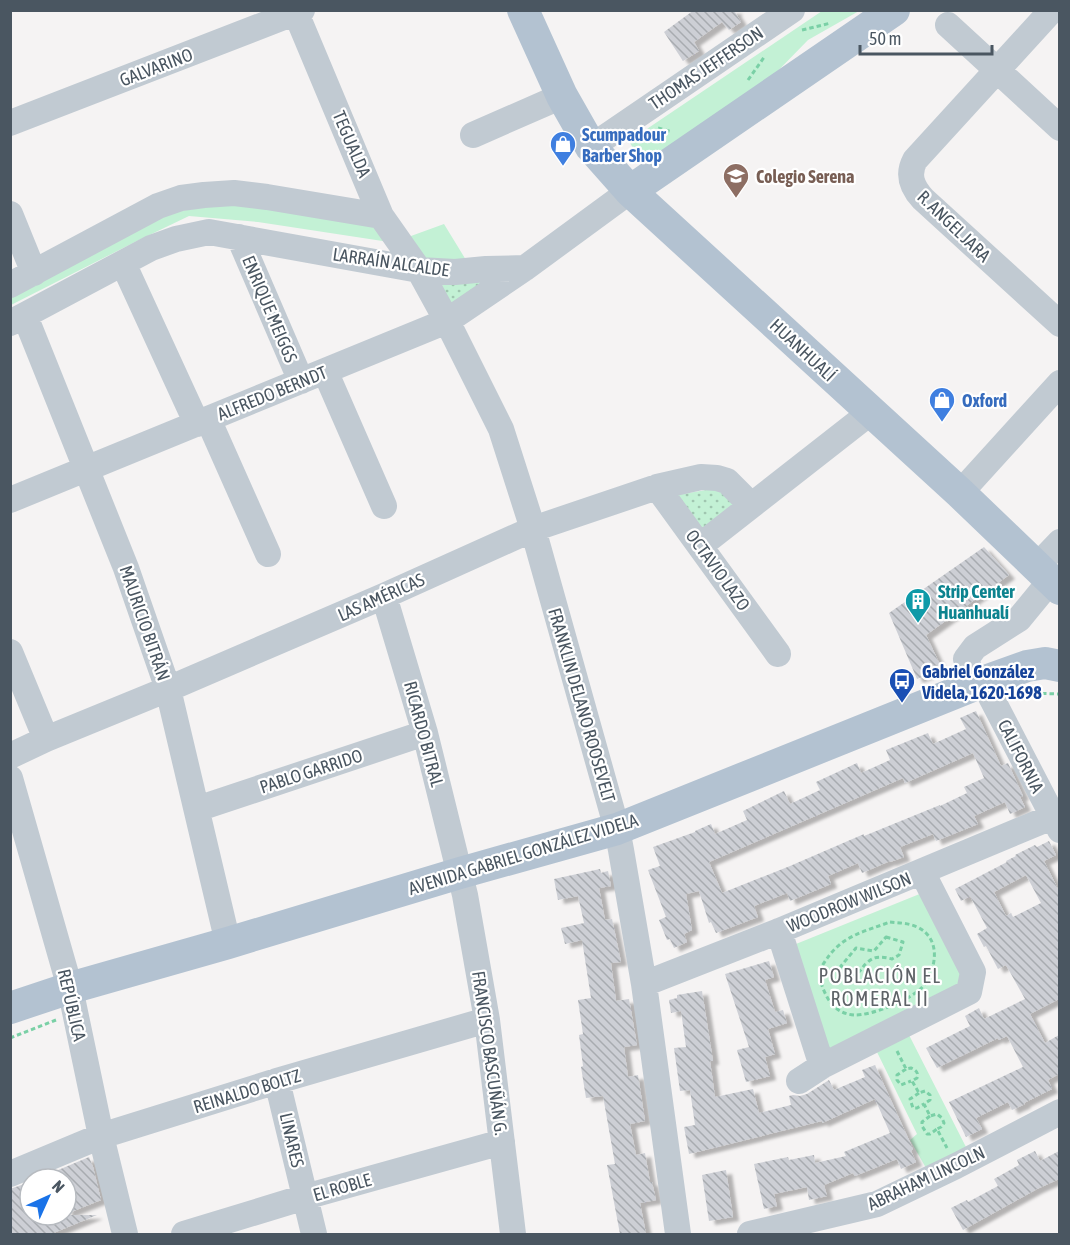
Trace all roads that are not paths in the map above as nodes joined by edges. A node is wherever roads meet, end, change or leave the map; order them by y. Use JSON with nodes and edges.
{"nodes":[{"id":1,"x":523,"y":10,"type":"edge"},
{"id":2,"x":792,"y":10,"type":"edge"},
{"id":3,"x":894,"y":10,"type":"edge"},
{"id":4,"x":1052,"y":10,"type":"edge"},
{"id":5,"x":299,"y":12,"type":"edge"},
{"id":6,"x":948,"y":25,"type":"dead end"},
{"id":7,"x":996,"y":70,"type":"junction"},
{"id":8,"x":562,"y":96,"type":"junction"},
{"id":9,"x":10,"y":123,"type":"edge"},
{"id":10,"x":1059,"y":128,"type":"edge"},
{"id":11,"x":473,"y":135,"type":"dead end"},
{"id":12,"x":591,"y":147,"type":"junction"},
{"id":13,"x":630,"y":191,"type":"junction"},
{"id":14,"x":10,"y":214,"type":"edge"},
{"id":15,"x":381,"y":216,"type":"junction"},
{"id":16,"x":239,"y":237,"type":"junction"},
{"id":17,"x":123,"y":263,"type":"junction"},
{"id":18,"x":525,"y":268,"type":"junction"},
{"id":19,"x":419,"y":270,"type":"junction"},
{"id":20,"x":34,"y":273,"type":"junction"},
{"id":21,"x":10,"y":285,"type":"edge"},
{"id":22,"x":18,"y":320,"type":"edge"},
{"id":23,"x":447,"y":321,"type":"junction"},
{"id":24,"x":1059,"y":324,"type":"edge"},
{"id":25,"x":325,"y":371,"type":"junction"},
{"id":26,"x":301,"y":381,"type":"junction"},
{"id":27,"x":1059,"y":383,"type":"edge"},
{"id":28,"x":871,"y":412,"type":"junction"},
{"id":29,"x":203,"y":422,"type":"junction"},
{"id":30,"x":86,"y":469,"type":"junction"},
{"id":31,"x":657,"y":487,"type":"junction"},
{"id":32,"x":960,"y":493,"type":"junction"},
{"id":33,"x":10,"y":500,"type":"edge"},
{"id":34,"x":384,"y":506,"type":"dead end"},
{"id":35,"x":751,"y":506,"type":"junction"},
{"id":36,"x":533,"y":528,"type":"junction"},
{"id":37,"x":1059,"y":542,"type":"edge"},
{"id":38,"x":701,"y":545,"type":"junction"},
{"id":39,"x":268,"y":554,"type":"dead end"},
{"id":40,"x":1053,"y":583,"type":"edge"},
{"id":41,"x":384,"y":596,"type":"junction"},
{"id":42,"x":10,"y":652,"type":"edge"},
{"id":43,"x":778,"y":654,"type":"dead end"},
{"id":44,"x":1054,"y":658,"type":"edge"},
{"id":45,"x":980,"y":683,"type":"junction"},
{"id":46,"x":168,"y":689,"type":"junction"},
{"id":47,"x":425,"y":733,"type":"junction"},
{"id":48,"x":46,"y":739,"type":"junction"},
{"id":49,"x":10,"y":756,"type":"edge"},
{"id":50,"x":10,"y":778,"type":"edge"},
{"id":51,"x":197,"y":809,"type":"junction"},
{"id":52,"x":1056,"y":824,"type":"edge"},
{"id":53,"x":617,"y":828,"type":"junction"},
{"id":54,"x":922,"y":872,"type":"junction"},
{"id":55,"x":460,"y":873,"type":"junction"},
{"id":56,"x":779,"y":931,"type":"junction"},
{"id":57,"x":228,"y":943,"type":"junction"},
{"id":58,"x":644,"y":984,"type":"junction"},
{"id":59,"x":70,"y":988,"type":"junction"},
{"id":60,"x":10,"y":1008,"type":"edge"},
{"id":61,"x":487,"y":1020,"type":"junction"},
{"id":62,"x":822,"y":1066,"type":"junction"},
{"id":63,"x":278,"y":1081,"type":"junction"},
{"id":64,"x":799,"y":1081,"type":"dead end"},
{"id":65,"x":1059,"y":1112,"type":"edge"},
{"id":66,"x":101,"y":1136,"type":"junction"},
{"id":67,"x":502,"y":1142,"type":"junction"},
{"id":68,"x":10,"y":1174,"type":"edge"},
{"id":69,"x":305,"y":1197,"type":"junction"},
{"id":70,"x":121,"y":1233,"type":"edge"},
{"id":71,"x":184,"y":1234,"type":"edge"},
{"id":72,"x":314,"y":1234,"type":"edge"},
{"id":73,"x":513,"y":1234,"type":"edge"},
{"id":74,"x":678,"y":1234,"type":"edge"},
{"id":75,"x":750,"y":1234,"type":"edge"}],
"edges":[{"from":1,"to":8,"type":"main road","name":"HUANHUALÍ"},
{"from":2,"to":12,"type":"street","name":"THOMAS JEFFERSON"},
{"from":3,"to":13,"type":"main road"},
{"from":4,"to":7,"type":"street","name":"R. ANGEL JARA"},
{"from":5,"to":9,"type":"street","name":"GALVARINO"},
{"from":5,"to":15,"type":"street","name":"TEGUALDA"},
{"from":6,"to":7,"type":"street"},
{"from":7,"to":10,"type":"street"},
{"from":7,"to":24,"type":"street","name":"R. ANGEL JARA"},
{"from":8,"to":11,"type":"street"},
{"from":8,"to":12,"type":"main road","name":"HUANHUALÍ"},
{"from":12,"to":13,"type":"main road","name":"HUANHUALÍ"},
{"from":13,"to":18,"type":"street"},
{"from":13,"to":28,"type":"main road","name":"HUANHUALÍ"},
{"from":14,"to":20,"type":"street"},
{"from":15,"to":19,"type":"street","name":"TEGUALDA"},
{"from":15,"to":20,"type":"street"},
{"from":16,"to":17,"type":"street","name":"LARRAÍN ALCALDE"},
{"from":16,"to":19,"type":"street","name":"LARRAÍN ALCALDE"},
{"from":16,"to":26,"type":"street","name":"ENRIQUE MEIGGS"},
{"from":17,"to":22,"type":"street","name":"LARRAÍN ALCALDE"},
{"from":17,"to":29,"type":"street"},
{"from":18,"to":19,"type":"street","name":"LARRAÍN ALCALDE"},
{"from":18,"to":23,"type":"street","name":"ALFREDO BERNDT"},
{"from":19,"to":23,"type":"street","name":"FRANKLIN DELANO ROOSEVELT"},
{"from":20,"to":21,"type":"street"},
{"from":22,"to":30,"type":"street","name":"MAURICIO BITRÁN"},
{"from":23,"to":25,"type":"street","name":"ALFREDO BERNDT"},
{"from":23,"to":36,"type":"street","name":"FRANKLIN DELANO ROOSEVELT"},
{"from":25,"to":26,"type":"street","name":"ALFREDO BERNDT"},
{"from":25,"to":34,"type":"street","name":"ENRIQUE MEIGGS"},
{"from":26,"to":29,"type":"street","name":"ALFREDO BERNDT"},
{"from":27,"to":32,"type":"street"},
{"from":28,"to":32,"type":"main road","name":"HUANHUALÍ"},
{"from":28,"to":35,"type":"street"},
{"from":29,"to":30,"type":"street","name":"ALFREDO BERNDT"},
{"from":29,"to":39,"type":"street"},
{"from":30,"to":33,"type":"street","name":"ALFREDO BERNDT"},
{"from":30,"to":46,"type":"street","name":"MAURICIO BITRÁN"},
{"from":31,"to":35,"type":"street","name":"LAS AMÉRICAS"},
{"from":31,"to":36,"type":"street","name":"LAS AMÉRICAS"},
{"from":31,"to":38,"type":"street","name":"OCTAVIO LAZO"},
{"from":32,"to":40,"type":"main road","name":"HUANHUALÍ"},
{"from":35,"to":38,"type":"street"},
{"from":36,"to":41,"type":"street","name":"LAS AMÉRICAS"},
{"from":36,"to":53,"type":"street","name":"FRANKLIN DELANO ROOSEVELT"},
{"from":37,"to":40,"type":"street"},
{"from":38,"to":43,"type":"street","name":"OCTAVIO LAZO"},
{"from":40,"to":45,"type":"street","name":"CALIFORNIA"},
{"from":41,"to":46,"type":"street","name":"LAS AMÉRICAS"},
{"from":41,"to":47,"type":"street","name":"RICARDO BITRAL"},
{"from":42,"to":48,"type":"street"},
{"from":44,"to":45,"type":"main road","name":"AVENIDA GABRIEL GONZÁLEZ VIDELA"},
{"from":45,"to":52,"type":"street","name":"CALIFORNIA"},
{"from":45,"to":53,"type":"main road","name":"AVENIDA GABRIEL GONZÁLEZ VIDELA"},
{"from":46,"to":48,"type":"street","name":"LAS AMÉRICAS"},
{"from":46,"to":51,"type":"street","name":"MAURICIO BITRÁN"},
{"from":47,"to":51,"type":"street","name":"PABLO GARRIDO"},
{"from":47,"to":55,"type":"street","name":"RICARDO BITRAL"},
{"from":48,"to":49,"type":"street","name":"LAS AMÉRICAS"},
{"from":50,"to":59,"type":"street","name":"REPÚBLICA"},
{"from":51,"to":57,"type":"street","name":"MAURICIO BITRÁN"},
{"from":52,"to":54,"type":"street","name":"WOODROW WILSON"},
{"from":53,"to":55,"type":"main road","name":"AVENIDA GABRIEL GONZÁLEZ VIDELA"},
{"from":53,"to":58,"type":"street","name":"FRANKLIN DELANO ROOSEVELT"},
{"from":54,"to":56,"type":"street","name":"WOODROW WILSON"},
{"from":54,"to":62,"type":"street"},
{"from":55,"to":57,"type":"main road","name":"AVENIDA GABRIEL GONZÁLEZ VIDELA"},
{"from":55,"to":61,"type":"street","name":"FRANCISCO BASCUÑÁN G."},
{"from":56,"to":58,"type":"street","name":"WOODROW WILSON"},
{"from":56,"to":62,"type":"street"},
{"from":57,"to":59,"type":"main road","name":"AVENIDA GABRIEL GONZÁLEZ VIDELA"},
{"from":58,"to":74,"type":"street","name":"FRANKLIN DELANO ROOSEVELT"},
{"from":59,"to":60,"type":"main road","name":"AVENIDA GABRIEL GONZÁLEZ VIDELA"},
{"from":59,"to":66,"type":"street","name":"REPÚBLICA"},
{"from":61,"to":63,"type":"street","name":"REINALDO BOLTZ"},
{"from":61,"to":67,"type":"street","name":"FRANCISCO BASCUÑÁN G."},
{"from":62,"to":64,"type":"street"},
{"from":63,"to":66,"type":"street","name":"REINALDO BOLTZ"},
{"from":63,"to":69,"type":"street","name":"LINARES"},
{"from":65,"to":75,"type":"street","name":"ABRAHAM LINCOLN"},
{"from":66,"to":68,"type":"street","name":"REINALDO BOLTZ"},
{"from":66,"to":70,"type":"street","name":"REPÚBLICA"},
{"from":67,"to":69,"type":"street","name":"EL ROBLE"},
{"from":67,"to":73,"type":"street","name":"FRANCISCO BASCUÑÁN G."},
{"from":69,"to":71,"type":"street","name":"EL ROBLE"},
{"from":69,"to":72,"type":"street","name":"LINARES"}]}
